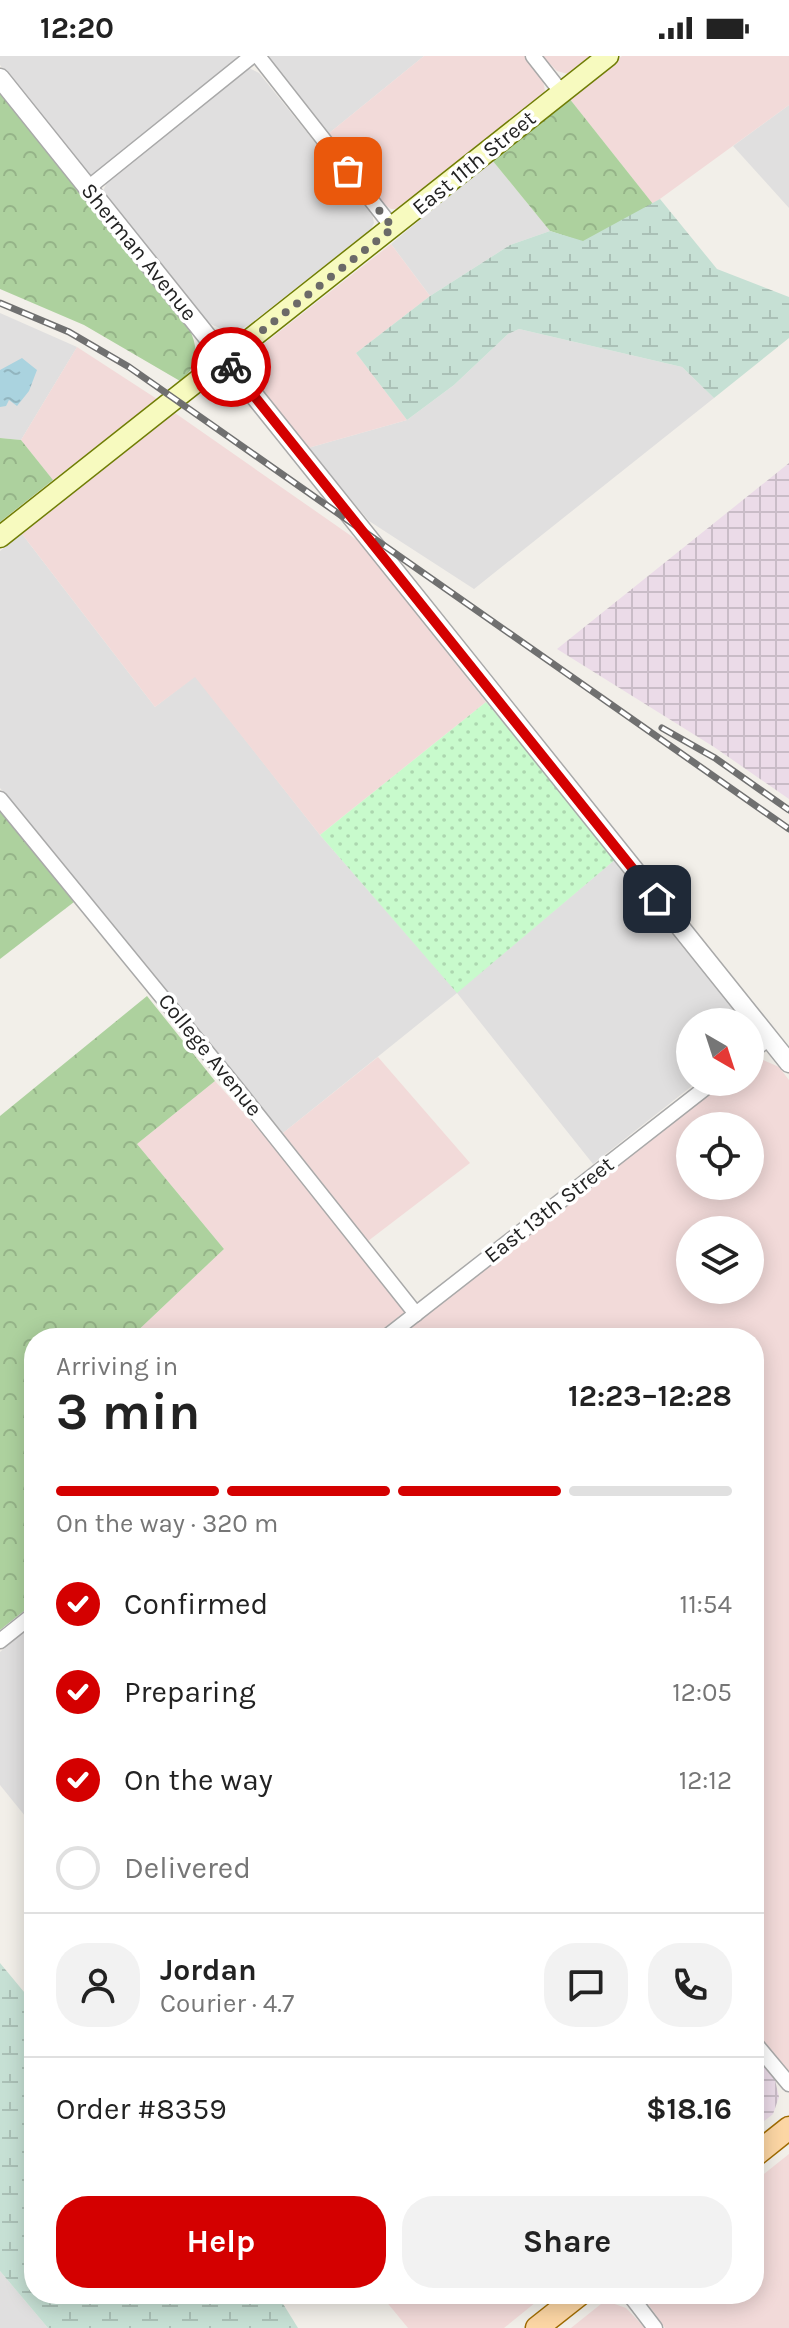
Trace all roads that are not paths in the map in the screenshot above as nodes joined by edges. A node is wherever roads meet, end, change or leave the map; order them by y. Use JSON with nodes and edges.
{"nodes":[{"id":1,"x":255,"y":56,"type":"edge"},
{"id":2,"x":533,"y":56,"type":"edge"},
{"id":3,"x":608,"y":56,"type":"edge"},
{"id":4,"x":0,"y":78,"type":"edge"},
{"id":5,"x":562,"y":93,"type":"junction"},
{"id":6,"x":88,"y":188,"type":"junction"},
{"id":7,"x":393,"y":228,"type":"junction"},
{"id":8,"x":225,"y":360,"type":"junction"},
{"id":9,"x":0,"y":537,"type":"edge"},
{"id":10,"x":0,"y":799,"type":"edge"},
{"id":11,"x":769,"y":1038,"type":"junction"},
{"id":12,"x":764,"y":1042,"type":"edge"},
{"id":13,"x":789,"y":1063,"type":"edge"},
{"id":14,"x":695,"y":1096,"type":"edge"},
{"id":15,"x":416,"y":1314,"type":"junction"},
{"id":16,"x":398,"y":1328,"type":"edge"},
{"id":17,"x":24,"y":1622,"type":"edge"},
{"id":18,"x":0,"y":1641,"type":"edge"},
{"id":19,"x":764,"y":2054,"type":"edge"},
{"id":20,"x":789,"y":2084,"type":"edge"},
{"id":21,"x":789,"y":2128,"type":"edge"},
{"id":22,"x":764,"y":2148,"type":"edge"},
{"id":23,"x":567,"y":2304,"type":"edge"},
{"id":24,"x":637,"y":2304,"type":"edge"},
{"id":25,"x":537,"y":2328,"type":"edge"},
{"id":26,"x":655,"y":2328,"type":"edge"}],
"edges":[{"from":1,"to":6,"type":"street"},
{"from":1,"to":7,"type":"street"},
{"from":2,"to":5,"type":"street"},
{"from":3,"to":5,"type":"main road","name":"East 11th Street"},
{"from":4,"to":6,"type":"street","name":"Sherman Avenue"},
{"from":5,"to":7,"type":"main road","name":"East 11th Street"},
{"from":6,"to":8,"type":"street","name":"Sherman Avenue"},
{"from":7,"to":8,"type":"main road","name":"East 11th Street"},
{"from":8,"to":9,"type":"main road","name":"East 11th Street"},
{"from":8,"to":11,"type":"street","name":"Sherman Avenue"},
{"from":10,"to":15,"type":"street","name":"College Avenue"},
{"from":11,"to":12,"type":"street"},
{"from":11,"to":13,"type":"street","name":"Sherman Avenue"},
{"from":14,"to":15,"type":"street","name":"East 13th Street"},
{"from":15,"to":16,"type":"street","name":"East 13th Street"},
{"from":17,"to":18,"type":"street"},
{"from":19,"to":20,"type":"street"},
{"from":21,"to":22,"type":"main road"},
{"from":23,"to":25,"type":"main road"},
{"from":24,"to":26,"type":"street"}]}
